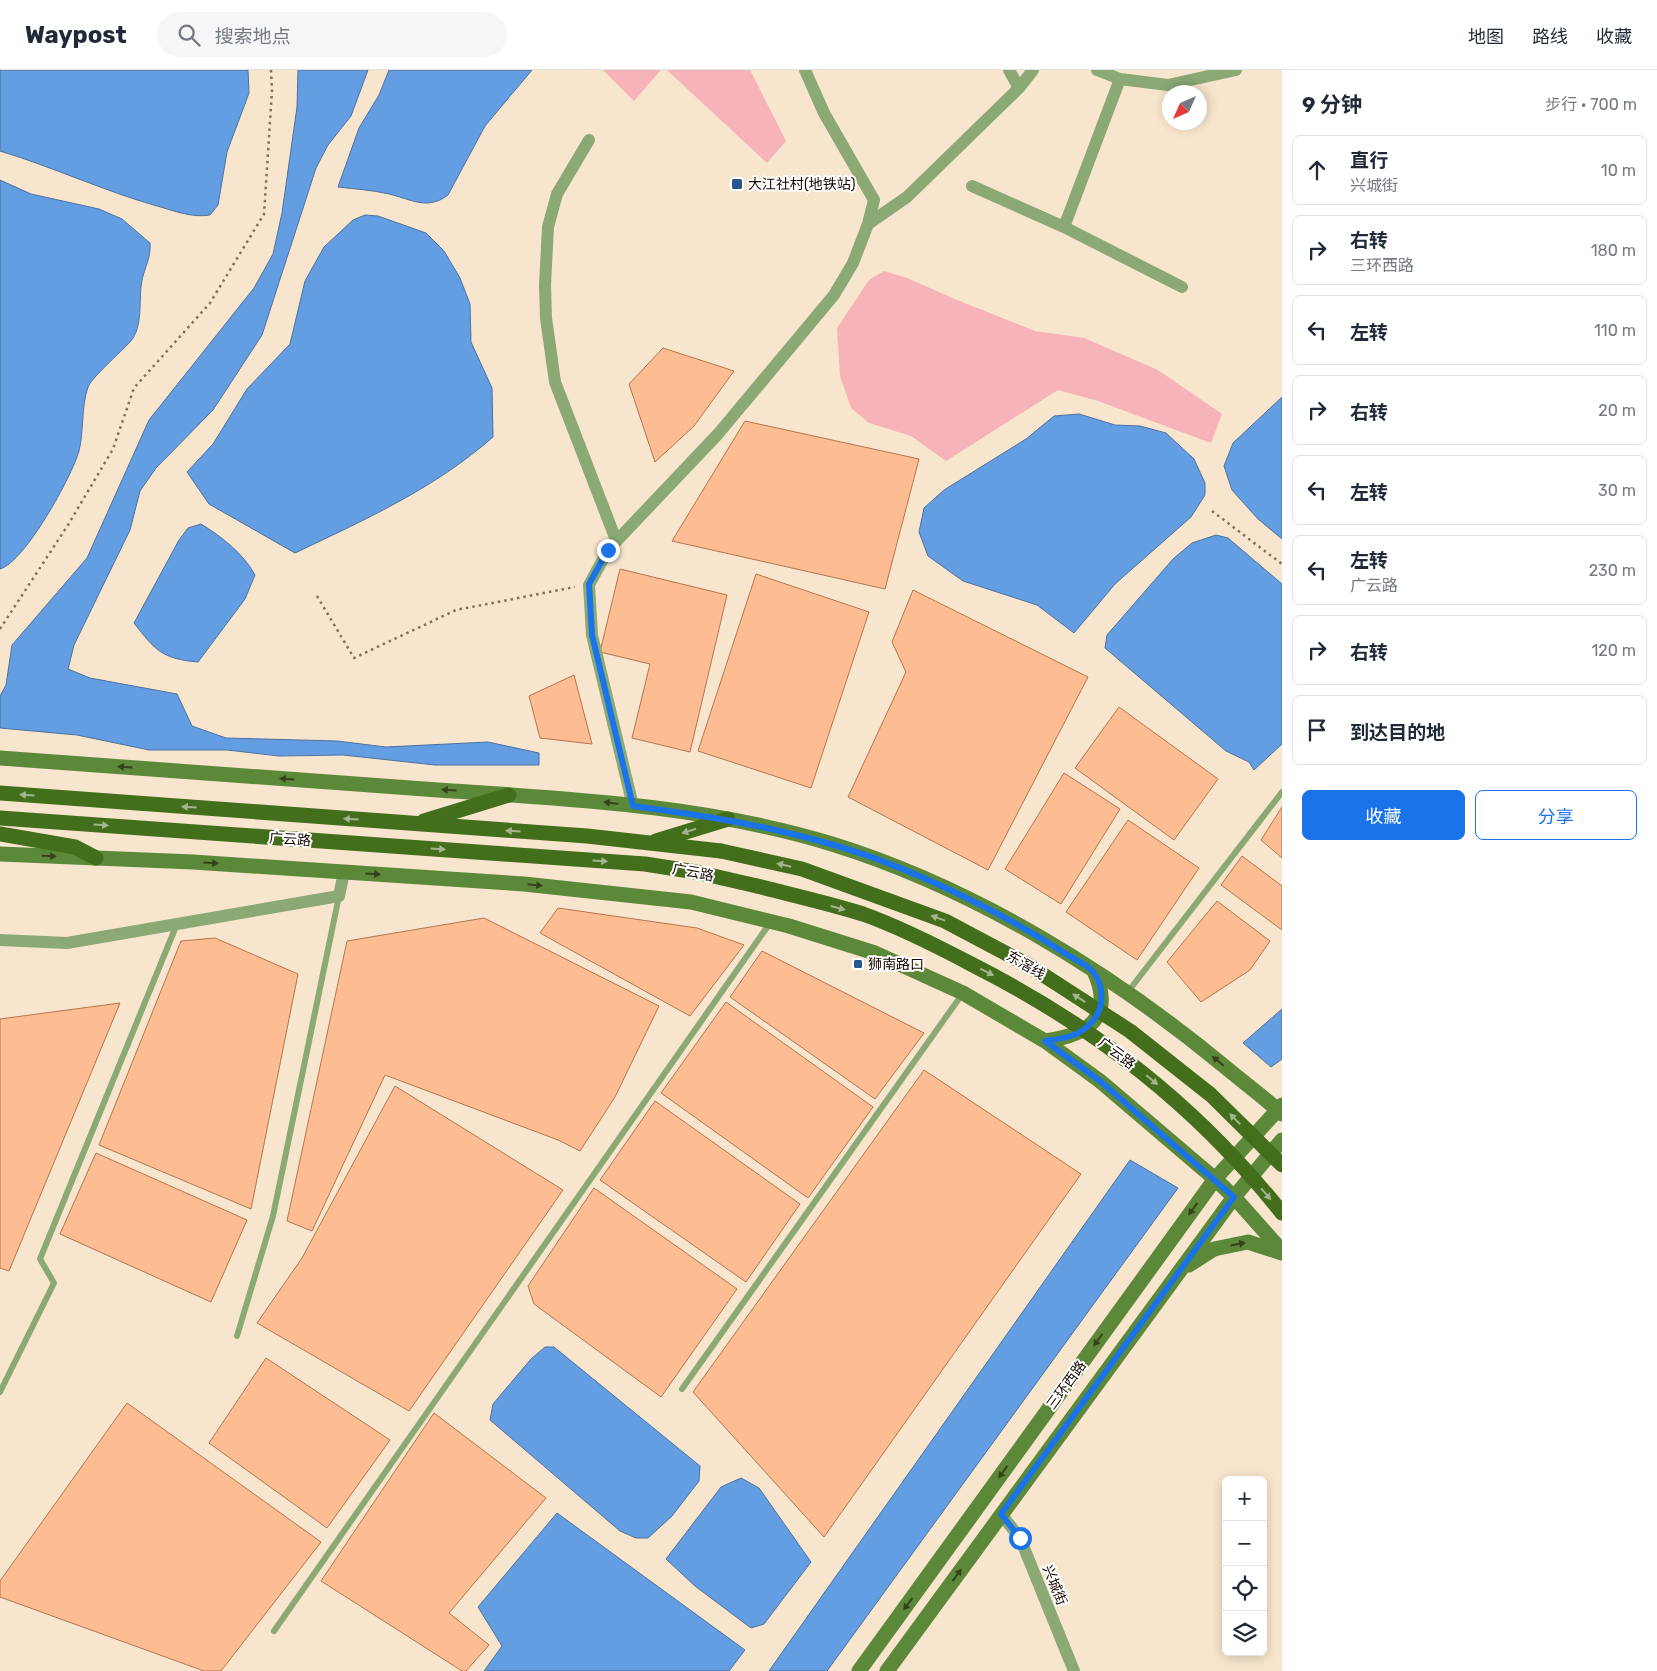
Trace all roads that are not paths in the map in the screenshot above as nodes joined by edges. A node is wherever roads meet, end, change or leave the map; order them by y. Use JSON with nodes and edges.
{"nodes":[{"id":1,"x":805,"y":70,"type":"edge"},
{"id":2,"x":1009,"y":70,"type":"edge"},
{"id":3,"x":1033,"y":70,"type":"edge"},
{"id":4,"x":1097,"y":70,"type":"edge"},
{"id":5,"x":1236,"y":70,"type":"edge"},
{"id":6,"x":1120,"y":79,"type":"junction"},
{"id":7,"x":1019,"y":88,"type":"junction"},
{"id":8,"x":589,"y":140,"type":"dead end"},
{"id":9,"x":972,"y":186,"type":"dead end"},
{"id":10,"x":868,"y":224,"type":"junction"},
{"id":11,"x":1064,"y":227,"type":"junction"},
{"id":12,"x":1182,"y":287,"type":"dead end"},
{"id":13,"x":616,"y":540,"type":"junction"},
{"id":14,"x":0,"y":758,"type":"edge"},
{"id":15,"x":1282,"y":792,"type":"edge"},
{"id":16,"x":0,"y":793,"type":"edge"},
{"id":17,"x":509,"y":795,"type":"junction"},
{"id":18,"x":633,"y":806,"type":"junction"},
{"id":19,"x":0,"y":818,"type":"edge"},
{"id":20,"x":728,"y":819,"type":"junction"},
{"id":21,"x":416,"y":824,"type":"junction"},
{"id":22,"x":0,"y":834,"type":"edge"},
{"id":23,"x":649,"y":843,"type":"junction"},
{"id":24,"x":721,"y":851,"type":"joint"},
{"id":25,"x":0,"y":854,"type":"edge"},
{"id":26,"x":96,"y":858,"type":"junction"},
{"id":27,"x":344,"y":872,"type":"junction"},
{"id":28,"x":339,"y":896,"type":"junction"},
{"id":29,"x":771,"y":922,"type":"junction"},
{"id":30,"x":177,"y":924,"type":"junction"},
{"id":31,"x":0,"y":940,"type":"edge"},
{"id":32,"x":1094,"y":971,"type":"junction"},
{"id":33,"x":963,"y":993,"type":"junction"},
{"id":34,"x":1128,"y":993,"type":"junction"},
{"id":35,"x":1045,"y":1041,"type":"junction"},
{"id":36,"x":1280,"y":1110,"type":"edge"},
{"id":37,"x":1282,"y":1140,"type":"edge"},
{"id":38,"x":1282,"y":1165,"type":"edge"},
{"id":39,"x":1215,"y":1179,"type":"junction"},
{"id":40,"x":1234,"y":1197,"type":"junction"},
{"id":41,"x":1282,"y":1214,"type":"edge"},
{"id":42,"x":1282,"y":1252,"type":"edge"},
{"id":43,"x":1179,"y":1272,"type":"junction"},
{"id":44,"x":237,"y":1336,"type":"dead end"},
{"id":45,"x":682,"y":1389,"type":"dead end"},
{"id":46,"x":0,"y":1392,"type":"edge"},
{"id":47,"x":1001,"y":1514,"type":"junction"},
{"id":48,"x":274,"y":1631,"type":"dead end"},
{"id":49,"x":859,"y":1671,"type":"edge"},
{"id":50,"x":886,"y":1671,"type":"edge"},
{"id":51,"x":1074,"y":1671,"type":"edge"}],
"edges":[{"from":1,"to":10,"type":"street"},
{"from":2,"to":7,"type":"street"},
{"from":3,"to":7,"type":"street"},
{"from":4,"to":6,"type":"street"},
{"from":5,"to":6,"type":"street"},
{"from":6,"to":11,"type":"street"},
{"from":7,"to":10,"type":"street"},
{"from":8,"to":13,"type":"street"},
{"from":9,"to":11,"type":"street"},
{"from":10,"to":13,"type":"street"},
{"from":11,"to":12,"type":"street"},
{"from":13,"to":18,"type":"street"},
{"from":17,"to":14,"type":"main road","one_way":true},
{"from":15,"to":34,"type":"lane"},
{"from":21,"to":16,"type":"main road","name":"广云路","one_way":true},
{"from":18,"to":17,"type":"main road","one_way":true},
{"from":17,"to":21,"type":"main road"},
{"from":18,"to":20,"type":"main road"},
{"from":19,"to":41,"type":"main road","name":"广云路","one_way":true,"bridge":true},
{"from":20,"to":23,"type":"main road","one_way":true},
{"from":20,"to":32,"type":"main road"},
{"from":23,"to":21,"type":"main road","name":"广云路","one_way":true},
{"from":22,"to":26,"type":"main road"},
{"from":23,"to":24,"type":"main road","name":"广云路"},
{"from":38,"to":24,"type":"main road","name":"东滘线","one_way":true,"bridge":true},
{"from":25,"to":26,"type":"main road","one_way":true},
{"from":26,"to":27,"type":"main road","one_way":true},
{"from":27,"to":28,"type":"street"},
{"from":27,"to":29,"type":"main road","one_way":true},
{"from":28,"to":30,"type":"street"},
{"from":28,"to":44,"type":"lane"},
{"from":29,"to":33,"type":"main road"},
{"from":29,"to":48,"type":"lane"},
{"from":30,"to":31,"type":"street"},
{"from":30,"to":46,"type":"lane"},
{"from":32,"to":34,"type":"main road"},
{"from":32,"to":35,"type":"main road"},
{"from":33,"to":35,"type":"main road"},
{"from":33,"to":45,"type":"lane"},
{"from":36,"to":34,"type":"main road","one_way":true},
{"from":35,"to":39,"type":"main road"},
{"from":36,"to":39,"type":"main road","name":"三环西路"},
{"from":37,"to":40,"type":"main road","name":"三环西路"},
{"from":39,"to":40,"type":"main road"},
{"from":39,"to":49,"type":"main road","name":"三环西路","one_way":true},
{"from":40,"to":42,"type":"main road"},
{"from":40,"to":43,"type":"main road","name":"三环西路"},
{"from":43,"to":42,"type":"main road","one_way":true},
{"from":43,"to":47,"type":"main road","name":"三环西路"},
{"from":50,"to":47,"type":"main road","name":"三环西路","one_way":true},
{"from":47,"to":51,"type":"street","name":"兴城街"}]}
